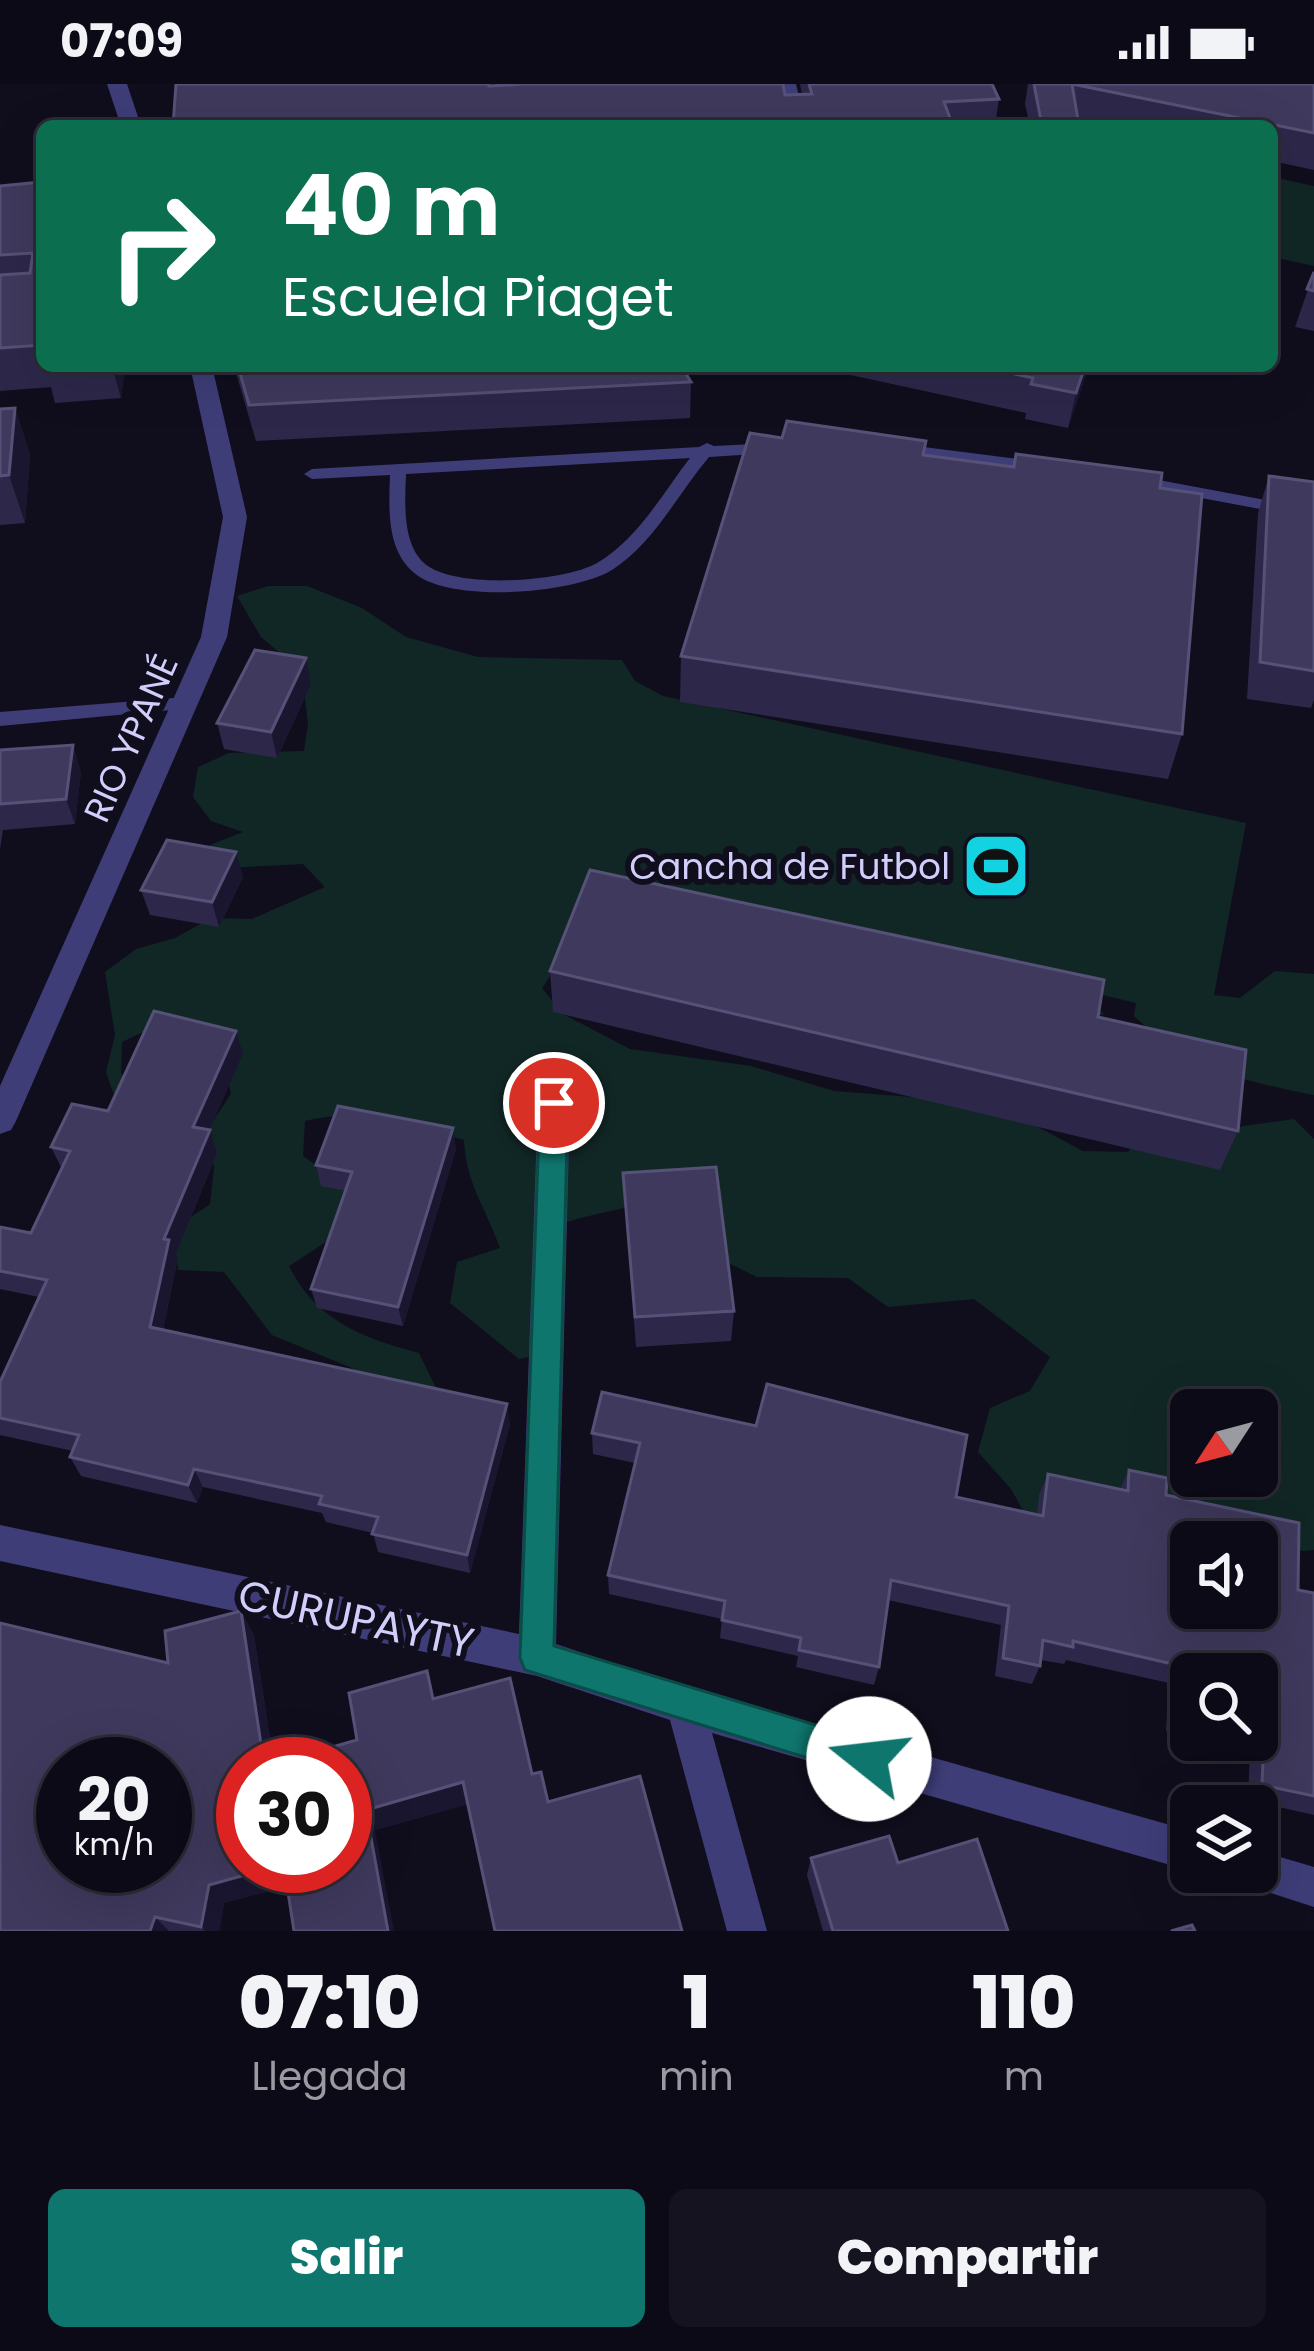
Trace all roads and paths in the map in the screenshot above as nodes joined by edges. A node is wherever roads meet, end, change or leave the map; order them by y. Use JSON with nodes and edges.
{"nodes":[{"id":1,"x":117,"y":84,"type":"edge"},
{"id":2,"x":786,"y":84,"type":"edge"},
{"id":3,"x":129,"y":120,"type":"edge"},
{"id":4,"x":795,"y":120,"type":"edge"},
{"id":5,"x":202,"y":372,"type":"edge"},
{"id":6,"x":707,"y":448,"type":"junction"},
{"id":7,"x":795,"y":448,"type":"edge"},
{"id":8,"x":882,"y":449,"type":"edge"},
{"id":9,"x":398,"y":468,"type":"junction"},
{"id":10,"x":1064,"y":470,"type":"edge"},
{"id":11,"x":312,"y":474,"type":"dead end"},
{"id":12,"x":1109,"y":477,"type":"edge"},
{"id":13,"x":1314,"y":514,"type":"edge"},
{"id":14,"x":185,"y":704,"type":"junction"},
{"id":15,"x":0,"y":719,"type":"edge"},
{"id":16,"x":554,"y":1103,"type":"dead end"},
{"id":17,"x":0,"y":1121,"type":"edge"},
{"id":18,"x":0,"y":1543,"type":"edge"},
{"id":19,"x":537,"y":1658,"type":"junction"},
{"id":20,"x":685,"y":1706,"type":"junction"},
{"id":21,"x":1170,"y":1845,"type":"edge"},
{"id":22,"x":1278,"y":1876,"type":"edge"},
{"id":23,"x":1314,"y":1886,"type":"edge"},
{"id":24,"x":747,"y":1931,"type":"edge"}],
"edges":[{"from":1,"to":3,"type":"street"},
{"from":2,"to":4,"type":"street"},
{"from":5,"to":14,"type":"street","name":"RIO YPANÉ"},
{"from":6,"to":7,"type":"lane"},
{"from":6,"to":9,"type":"lane"},
{"from":6,"to":9,"type":"lane"},
{"from":8,"to":10,"type":"lane"},
{"from":9,"to":11,"type":"lane"},
{"from":12,"to":13,"type":"lane"},
{"from":14,"to":15,"type":"lane"},
{"from":14,"to":17,"type":"street","name":"RIO YPANÉ"},
{"from":16,"to":19,"type":"street"},
{"from":18,"to":19,"type":"street","name":"CURUPAYTY"},
{"from":19,"to":20,"type":"street","name":"CURUPAYTY"},
{"from":20,"to":21,"type":"street","name":"CURUPAYTY"},
{"from":20,"to":24,"type":"street"},
{"from":22,"to":23,"type":"street"}]}
